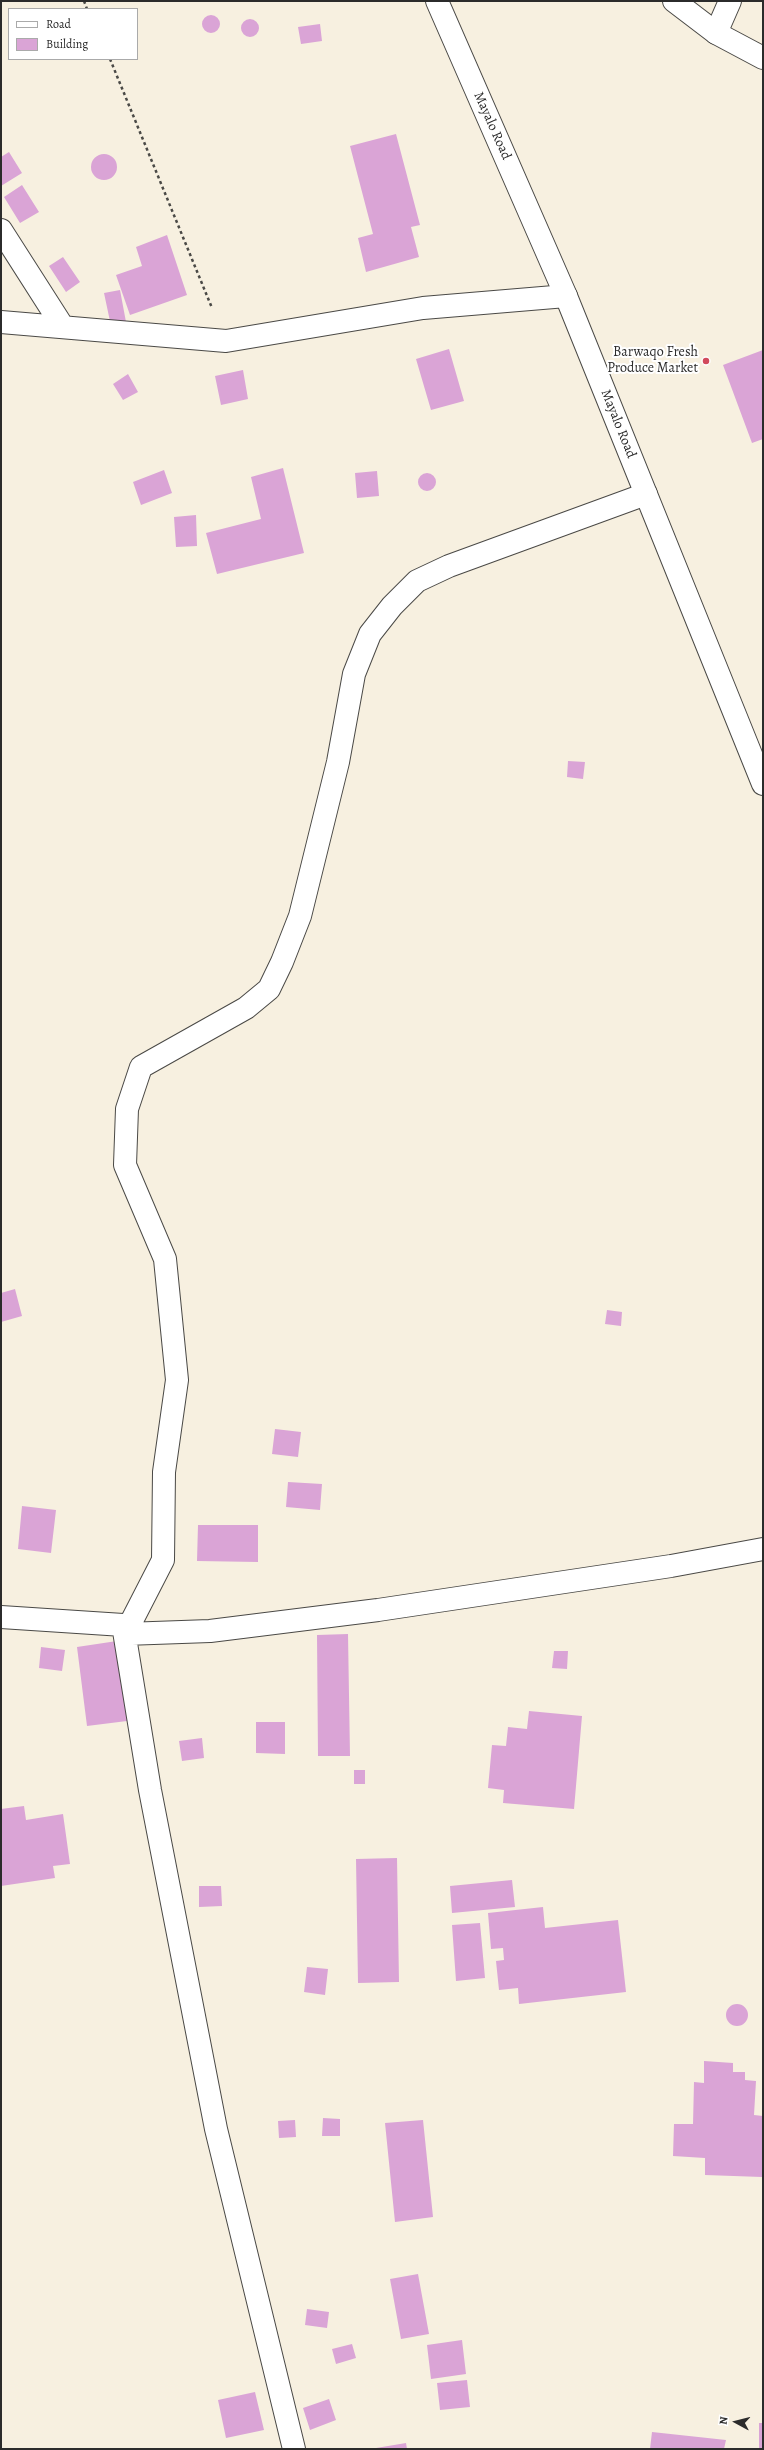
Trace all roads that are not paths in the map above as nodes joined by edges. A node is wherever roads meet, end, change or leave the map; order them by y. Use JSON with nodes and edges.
{"nodes":[{"id":1,"x":437,"y":1,"type":"edge"},
{"id":2,"x":674,"y":1,"type":"edge"},
{"id":3,"x":730,"y":1,"type":"edge"},
{"id":4,"x":716,"y":32,"type":"junction"},
{"id":5,"x":763,"y":58,"type":"edge"},
{"id":6,"x":1,"y":230,"type":"edge"},
{"id":7,"x":566,"y":296,"type":"junction"},
{"id":8,"x":1,"y":322,"type":"edge"},
{"id":9,"x":63,"y":327,"type":"junction"},
{"id":10,"x":646,"y":494,"type":"junction"},
{"id":11,"x":763,"y":784,"type":"edge"},
{"id":12,"x":763,"y":1549,"type":"edge"},
{"id":13,"x":1,"y":1617,"type":"edge"},
{"id":14,"x":125,"y":1634,"type":"junction"},
{"id":15,"x":294,"y":2449,"type":"edge"}],
"edges":[{"from":1,"to":7,"type":"street","name":"Mayalo Road"},
{"from":2,"to":4,"type":"street"},
{"from":3,"to":4,"type":"street"},
{"from":4,"to":5,"type":"street"},
{"from":6,"to":9,"type":"street"},
{"from":7,"to":9,"type":"street"},
{"from":7,"to":10,"type":"street","name":"Mayalo Road"},
{"from":8,"to":9,"type":"street"},
{"from":10,"to":11,"type":"street","name":"Mayalo Road"},
{"from":10,"to":14,"type":"street"},
{"from":12,"to":14,"type":"street"},
{"from":13,"to":14,"type":"street"},
{"from":14,"to":15,"type":"street"}]}
